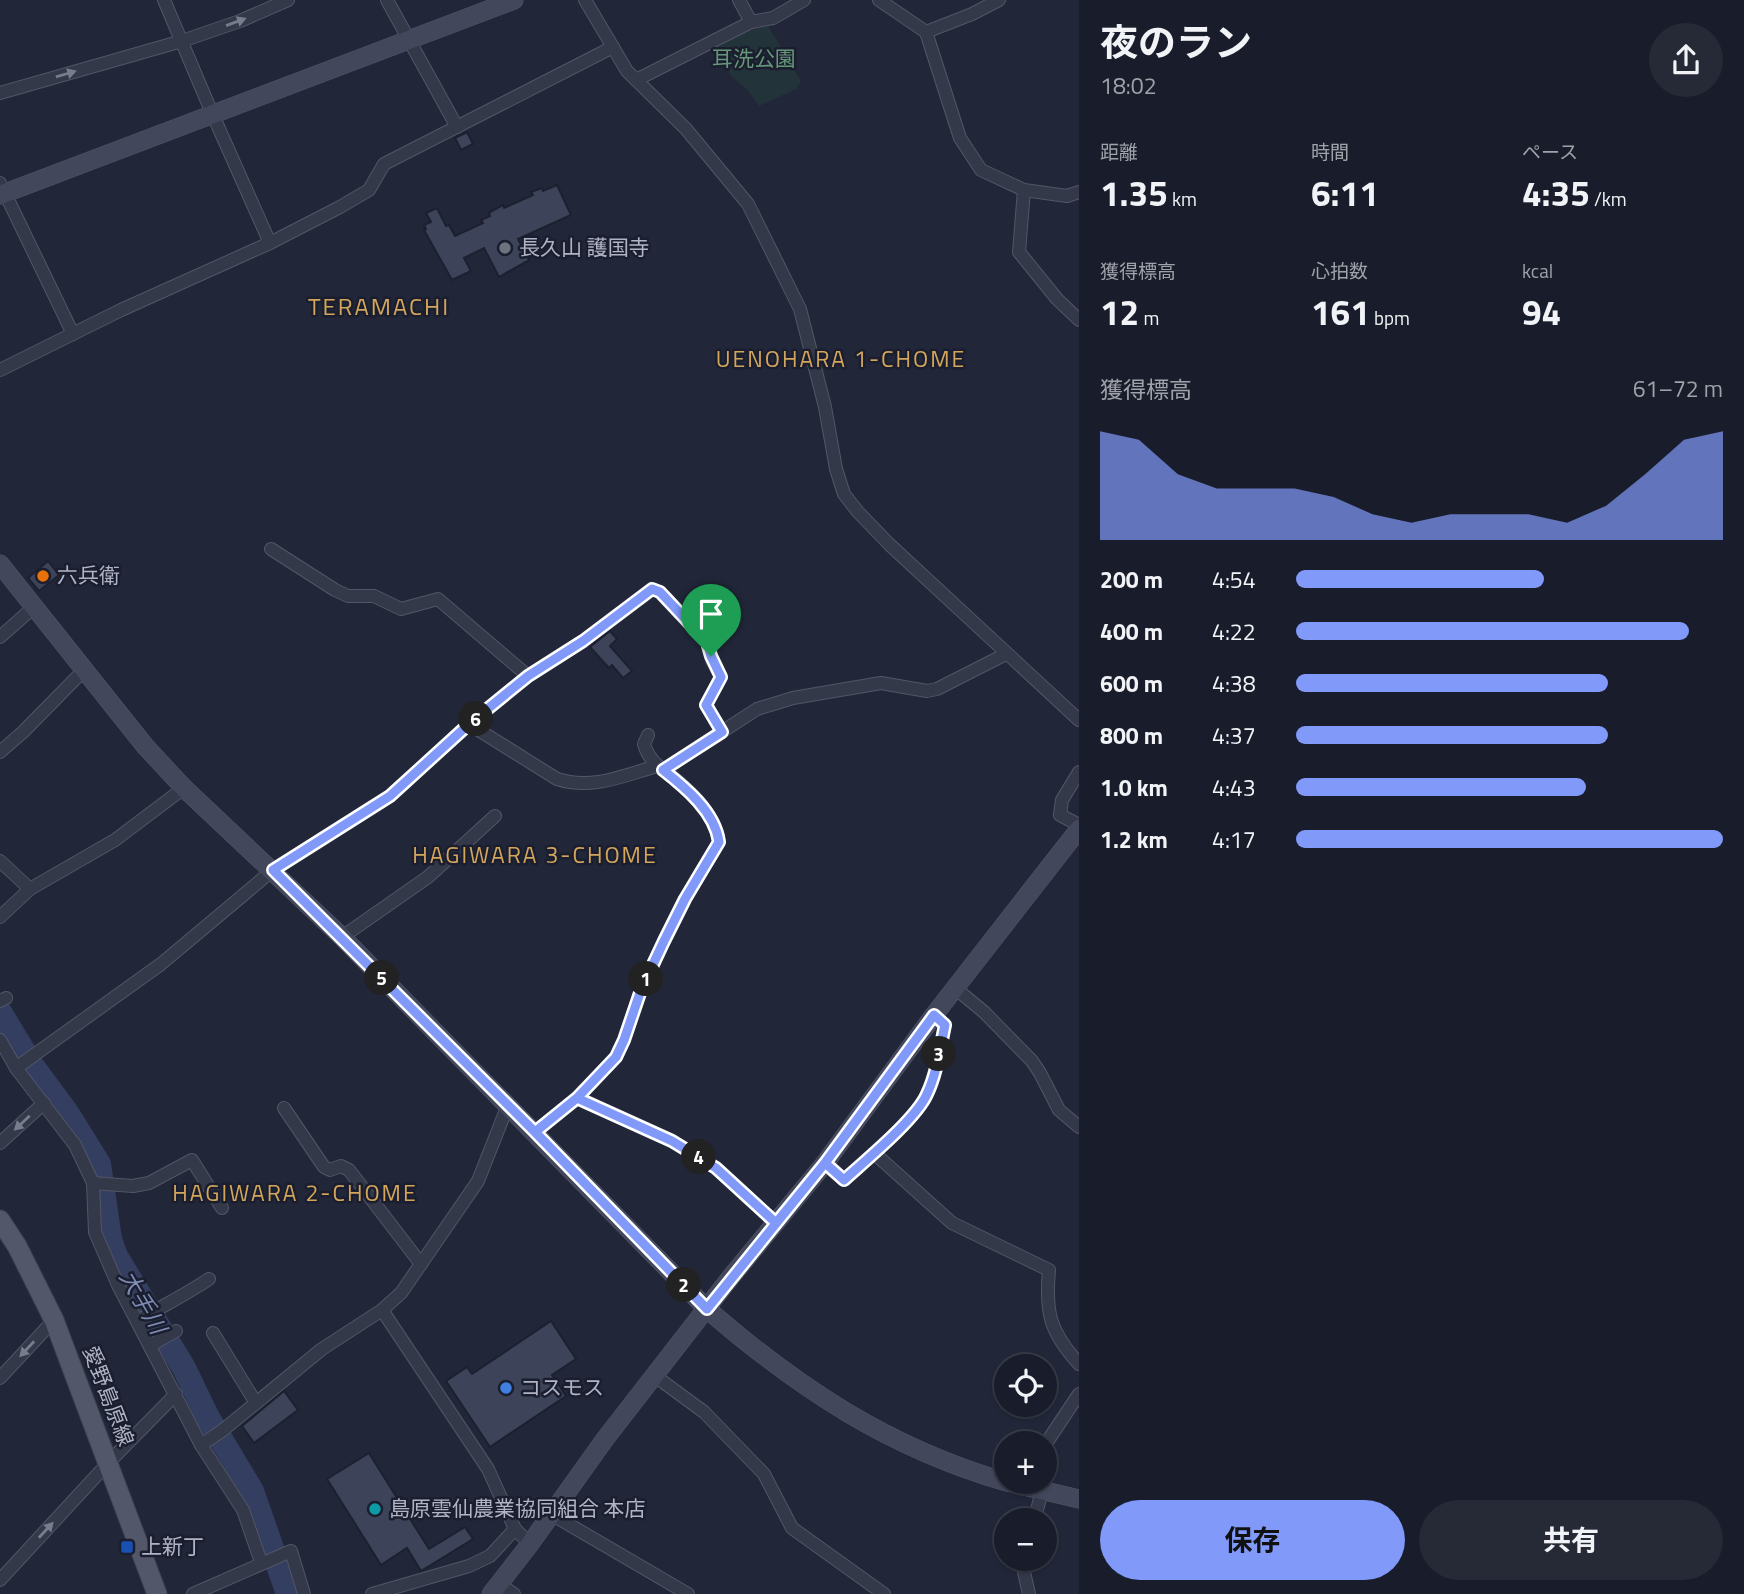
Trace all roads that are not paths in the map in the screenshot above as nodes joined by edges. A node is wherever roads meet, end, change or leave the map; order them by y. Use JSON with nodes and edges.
{"nodes":[{"id":1,"x":164,"y":0,"type":"edge"},
{"id":2,"x":288,"y":0,"type":"edge"},
{"id":3,"x":387,"y":0,"type":"edge"},
{"id":4,"x":514,"y":0,"type":"edge"},
{"id":5,"x":585,"y":0,"type":"edge"},
{"id":6,"x":739,"y":0,"type":"edge"},
{"id":7,"x":804,"y":0,"type":"edge"},
{"id":8,"x":879,"y":0,"type":"edge"},
{"id":9,"x":999,"y":0,"type":"edge"},
{"id":10,"x":751,"y":22,"type":"junction"},
{"id":11,"x":926,"y":32,"type":"junction"},
{"id":12,"x":407,"y":39,"type":"junction"},
{"id":13,"x":182,"y":41,"type":"junction"},
{"id":14,"x":613,"y":47,"type":"junction"},
{"id":15,"x":636,"y":80,"type":"junction"},
{"id":16,"x":0,"y":93,"type":"edge"},
{"id":17,"x":212,"y":113,"type":"junction"},
{"id":18,"x":457,"y":127,"type":"junction"},
{"id":19,"x":2,"y":190,"type":"edge"},
{"id":20,"x":1024,"y":190,"type":"junction"},
{"id":21,"x":1079,"y":192,"type":"edge"},
{"id":22,"x":270,"y":243,"type":"junction"},
{"id":23,"x":1079,"y":320,"type":"edge"},
{"id":24,"x":73,"y":334,"type":"junction"},
{"id":25,"x":0,"y":370,"type":"edge"},
{"id":26,"x":271,"y":549,"type":"dead end"},
{"id":27,"x":0,"y":564,"type":"edge"},
{"id":28,"x":34,"y":607,"type":"junction"},
{"id":29,"x":0,"y":637,"type":"edge"},
{"id":30,"x":1006,"y":654,"type":"junction"},
{"id":31,"x":84,"y":670,"type":"junction"},
{"id":32,"x":528,"y":676,"type":"junction"},
{"id":33,"x":1079,"y":720,"type":"edge"},
{"id":34,"x":469,"y":724,"type":"junction"},
{"id":35,"x":722,"y":732,"type":"junction"},
{"id":36,"x":648,"y":735,"type":"dead end"},
{"id":37,"x":0,"y":752,"type":"edge"},
{"id":38,"x":660,"y":768,"type":"junction"},
{"id":39,"x":1079,"y":772,"type":"edge"},
{"id":40,"x":184,"y":788,"type":"junction"},
{"id":41,"x":495,"y":816,"type":"dead end"},
{"id":42,"x":1079,"y":827,"type":"edge"},
{"id":43,"x":0,"y":861,"type":"edge"},
{"id":44,"x":273,"y":870,"type":"junction"},
{"id":45,"x":30,"y":889,"type":"junction"},
{"id":46,"x":0,"y":916,"type":"edge"},
{"id":47,"x":342,"y":937,"type":"junction"},
{"id":48,"x":955,"y":989,"type":"junction"},
{"id":49,"x":934,"y":1015,"type":"junction"},
{"id":50,"x":0,"y":1040,"type":"edge"},
{"id":51,"x":18,"y":1067,"type":"junction"},
{"id":52,"x":577,"y":1098,"type":"junction"},
{"id":53,"x":44,"y":1103,"type":"junction"},
{"id":54,"x":508,"y":1105,"type":"junction"},
{"id":55,"x":284,"y":1108,"type":"dead end"},
{"id":56,"x":1079,"y":1127,"type":"edge"},
{"id":57,"x":535,"y":1132,"type":"junction"},
{"id":58,"x":0,"y":1143,"type":"edge"},
{"id":59,"x":874,"y":1153,"type":"junction"},
{"id":60,"x":825,"y":1163,"type":"junction"},
{"id":61,"x":94,"y":1183,"type":"junction"},
{"id":62,"x":222,"y":1208,"type":"dead end"},
{"id":63,"x":0,"y":1220,"type":"edge"},
{"id":64,"x":776,"y":1223,"type":"junction"},
{"id":65,"x":421,"y":1264,"type":"junction"},
{"id":66,"x":209,"y":1279,"type":"dead end"},
{"id":67,"x":707,"y":1309,"type":"junction"},
{"id":68,"x":382,"y":1310,"type":"junction"},
{"id":69,"x":141,"y":1319,"type":"junction"},
{"id":70,"x":54,"y":1320,"type":"junction"},
{"id":71,"x":175,"y":1332,"type":"dead end"},
{"id":72,"x":213,"y":1333,"type":"dead end"},
{"id":73,"x":153,"y":1343,"type":"junction"},
{"id":74,"x":1079,"y":1364,"type":"edge"},
{"id":75,"x":655,"y":1376,"type":"junction"},
{"id":76,"x":0,"y":1378,"type":"edge"},
{"id":77,"x":176,"y":1394,"type":"junction"},
{"id":78,"x":1079,"y":1394,"type":"edge"},
{"id":79,"x":256,"y":1403,"type":"junction"},
{"id":80,"x":1054,"y":1431,"type":"edge"},
{"id":81,"x":203,"y":1444,"type":"junction"},
{"id":82,"x":109,"y":1462,"type":"junction"},
{"id":83,"x":994,"y":1478,"type":"edge"},
{"id":84,"x":1057,"y":1493,"type":"edge"},
{"id":85,"x":1079,"y":1499,"type":"edge"},
{"id":86,"x":551,"y":1514,"type":"junction"},
{"id":87,"x":515,"y":1529,"type":"junction"},
{"id":88,"x":530,"y":1544,"type":"junction"},
{"id":89,"x":264,"y":1561,"type":"junction"},
{"id":90,"x":1024,"y":1571,"type":"edge"},
{"id":91,"x":0,"y":1580,"type":"edge"},
{"id":92,"x":501,"y":1591,"type":"edge"},
{"id":93,"x":157,"y":1594,"type":"edge"},
{"id":94,"x":193,"y":1594,"type":"edge"},
{"id":95,"x":304,"y":1594,"type":"edge"},
{"id":96,"x":372,"y":1594,"type":"edge"},
{"id":97,"x":688,"y":1594,"type":"edge"},
{"id":98,"x":884,"y":1594,"type":"edge"},
{"id":99,"x":1029,"y":1594,"type":"edge"}],
"edges":[{"from":1,"to":13,"type":"street"},
{"from":13,"to":2,"type":"street","one_way":true},
{"from":3,"to":12,"type":"street"},
{"from":4,"to":12,"type":"street"},
{"from":5,"to":14,"type":"street"},
{"from":6,"to":10,"type":"street"},
{"from":7,"to":10,"type":"street"},
{"from":8,"to":11,"type":"street"},
{"from":9,"to":11,"type":"street"},
{"from":10,"to":15,"type":"street"},
{"from":11,"to":20,"type":"street"},
{"from":12,"to":17,"type":"street"},
{"from":12,"to":18,"type":"street"},
{"from":16,"to":13,"type":"street","one_way":true},
{"from":13,"to":17,"type":"street"},
{"from":14,"to":15,"type":"street"},
{"from":14,"to":18,"type":"street"},
{"from":15,"to":30,"type":"street"},
{"from":17,"to":19,"type":"street"},
{"from":17,"to":22,"type":"street"},
{"from":18,"to":22,"type":"street"},
{"from":19,"to":24,"type":"street"},
{"from":20,"to":21,"type":"street"},
{"from":20,"to":23,"type":"street"},
{"from":22,"to":24,"type":"street"},
{"from":24,"to":25,"type":"street"},
{"from":26,"to":32,"type":"street"},
{"from":27,"to":28,"type":"street"},
{"from":28,"to":29,"type":"street"},
{"from":28,"to":31,"type":"street"},
{"from":30,"to":33,"type":"street"},
{"from":30,"to":35,"type":"street"},
{"from":31,"to":37,"type":"street"},
{"from":31,"to":40,"type":"street"},
{"from":32,"to":34,"type":"street"},
{"from":32,"to":35,"type":"street"},
{"from":34,"to":38,"type":"street"},
{"from":34,"to":44,"type":"street"},
{"from":35,"to":38,"type":"street"},
{"from":36,"to":38,"type":"street"},
{"from":38,"to":52,"type":"street"},
{"from":39,"to":42,"type":"street"},
{"from":40,"to":44,"type":"street"},
{"from":40,"to":45,"type":"street"},
{"from":41,"to":47,"type":"street"},
{"from":42,"to":48,"type":"street"},
{"from":43,"to":45,"type":"street"},
{"from":44,"to":47,"type":"street"},
{"from":44,"to":51,"type":"street"},
{"from":45,"to":46,"type":"street"},
{"from":47,"to":54,"type":"street"},
{"from":48,"to":49,"type":"street"},
{"from":48,"to":56,"type":"street"},
{"from":49,"to":59,"type":"street"},
{"from":49,"to":60,"type":"street"},
{"from":50,"to":51,"type":"street"},
{"from":51,"to":53,"type":"street"},
{"from":52,"to":57,"type":"street"},
{"from":52,"to":64,"type":"street"},
{"from":53,"to":58,"type":"street","one_way":true},
{"from":53,"to":61,"type":"street"},
{"from":54,"to":57,"type":"street"},
{"from":54,"to":65,"type":"street"},
{"from":55,"to":65,"type":"street"},
{"from":57,"to":67,"type":"street"},
{"from":59,"to":60,"type":"street"},
{"from":59,"to":74,"type":"street"},
{"from":60,"to":64,"type":"street"},
{"from":61,"to":62,"type":"street"},
{"from":61,"to":69,"type":"street"},
{"from":63,"to":70,"type":"main road","name":"愛野島原線"},
{"from":64,"to":67,"type":"street"},
{"from":65,"to":68,"type":"street"},
{"from":66,"to":69,"type":"street"},
{"from":67,"to":75,"type":"street"},
{"from":67,"to":83,"type":"street"},
{"from":68,"to":79,"type":"street"},
{"from":68,"to":87,"type":"street"},
{"from":69,"to":73,"type":"street"},
{"from":70,"to":76,"type":"street","one_way":true},
{"from":70,"to":82,"type":"main road","name":"愛野島原線"},
{"from":71,"to":73,"type":"street"},
{"from":72,"to":79,"type":"street"},
{"from":73,"to":77,"type":"street"},
{"from":75,"to":86,"type":"street"},
{"from":75,"to":98,"type":"street"},
{"from":77,"to":81,"type":"street"},
{"from":77,"to":82,"type":"street"},
{"from":78,"to":80,"type":"street"},
{"from":79,"to":81,"type":"street"},
{"from":81,"to":89,"type":"street"},
{"from":91,"to":82,"type":"street","one_way":true},
{"from":82,"to":93,"type":"main road","name":"愛野島原線"},
{"from":84,"to":85,"type":"street"},
{"from":86,"to":88,"type":"street"},
{"from":86,"to":97,"type":"street"},
{"from":87,"to":88,"type":"street"},
{"from":87,"to":96,"type":"street"},
{"from":88,"to":92,"type":"street"},
{"from":89,"to":94,"type":"street"},
{"from":89,"to":95,"type":"street"},
{"from":90,"to":99,"type":"street"}]}
